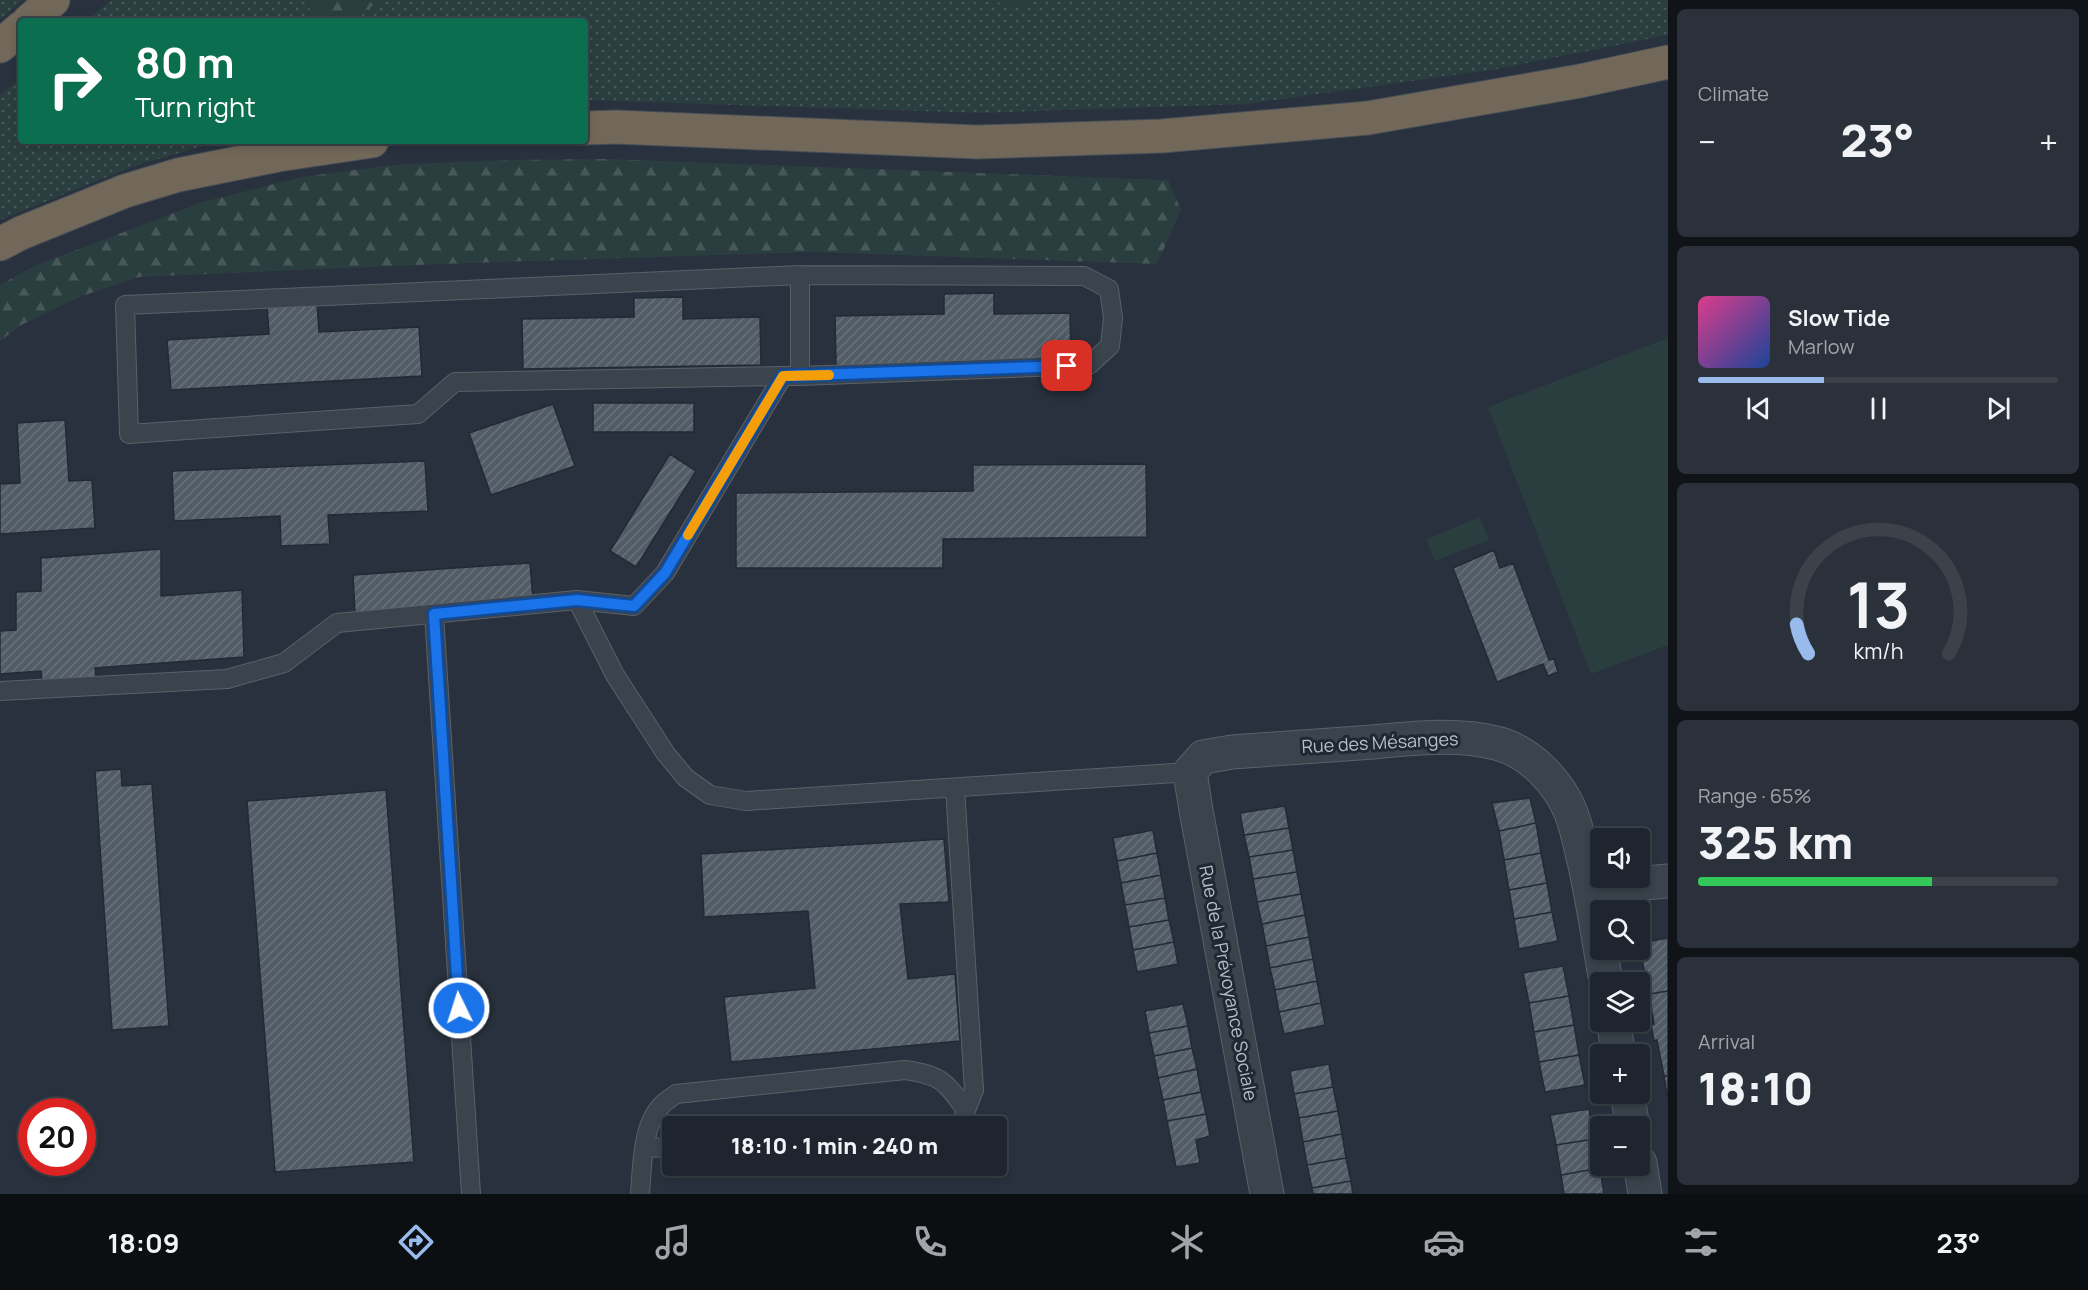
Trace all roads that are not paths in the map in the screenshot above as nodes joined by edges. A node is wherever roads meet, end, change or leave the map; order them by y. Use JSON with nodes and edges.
{"nodes":[{"id":1,"x":53,"y":0,"type":"edge"},
{"id":2,"x":32,"y":18,"type":"edge"},
{"id":3,"x":18,"y":31,"type":"edge"},
{"id":4,"x":0,"y":46,"type":"edge"},
{"id":5,"x":1668,"y":62,"type":"edge"},
{"id":6,"x":588,"y":128,"type":"edge"},
{"id":7,"x":353,"y":144,"type":"edge"},
{"id":8,"x":0,"y":244,"type":"edge"},
{"id":9,"x":800,"y":275,"type":"junction"},
{"id":10,"x":792,"y":376,"type":"junction"},
{"id":11,"x":577,"y":600,"type":"junction"},
{"id":12,"x":434,"y":614,"type":"junction"},
{"id":13,"x":0,"y":691,"type":"edge"},
{"id":14,"x":1190,"y":772,"type":"junction"},
{"id":15,"x":955,"y":788,"type":"junction"},
{"id":16,"x":1668,"y":881,"type":"edge"},
{"id":17,"x":1650,"y":883,"type":"edge"},
{"id":18,"x":1590,"y":888,"type":"joint"},
{"id":19,"x":1604,"y":972,"type":"edge"},
{"id":20,"x":961,"y":1116,"type":"edge"},
{"id":21,"x":963,"y":1116,"type":"edge"},
{"id":22,"x":662,"y":1147,"type":"edge"},
{"id":23,"x":644,"y":1148,"type":"junction"},
{"id":24,"x":1642,"y":1176,"type":"edge"},
{"id":25,"x":471,"y":1194,"type":"edge"},
{"id":26,"x":640,"y":1194,"type":"edge"},
{"id":27,"x":1267,"y":1194,"type":"edge"},
{"id":28,"x":1645,"y":1194,"type":"edge"}],
"edges":[{"from":1,"to":2,"type":"highway"},
{"from":3,"to":4,"type":"highway"},
{"from":5,"to":6,"type":"highway"},
{"from":7,"to":8,"type":"highway"},
{"from":9,"to":10,"type":"lane"},
{"from":9,"to":10,"type":"lane"},
{"from":9,"to":10,"type":"lane"},
{"from":10,"to":11,"type":"lane"},
{"from":11,"to":12,"type":"lane"},
{"from":11,"to":15,"type":"lane"},
{"from":12,"to":13,"type":"lane"},
{"from":12,"to":25,"type":"lane"},
{"from":14,"to":15,"type":"lane"},
{"from":14,"to":18,"type":"street","name":"Rue des Mésanges"},
{"from":14,"to":27,"type":"street","name":"Rue de la Prévoyance Sociale"},
{"from":15,"to":21,"type":"lane"},
{"from":16,"to":17,"type":"street"},
{"from":18,"to":19,"type":"street","name":"Rue des Mésanges"},
{"from":20,"to":23,"type":"lane"},
{"from":22,"to":23,"type":"lane"},
{"from":23,"to":26,"type":"lane"},
{"from":24,"to":28,"type":"street"}]}
